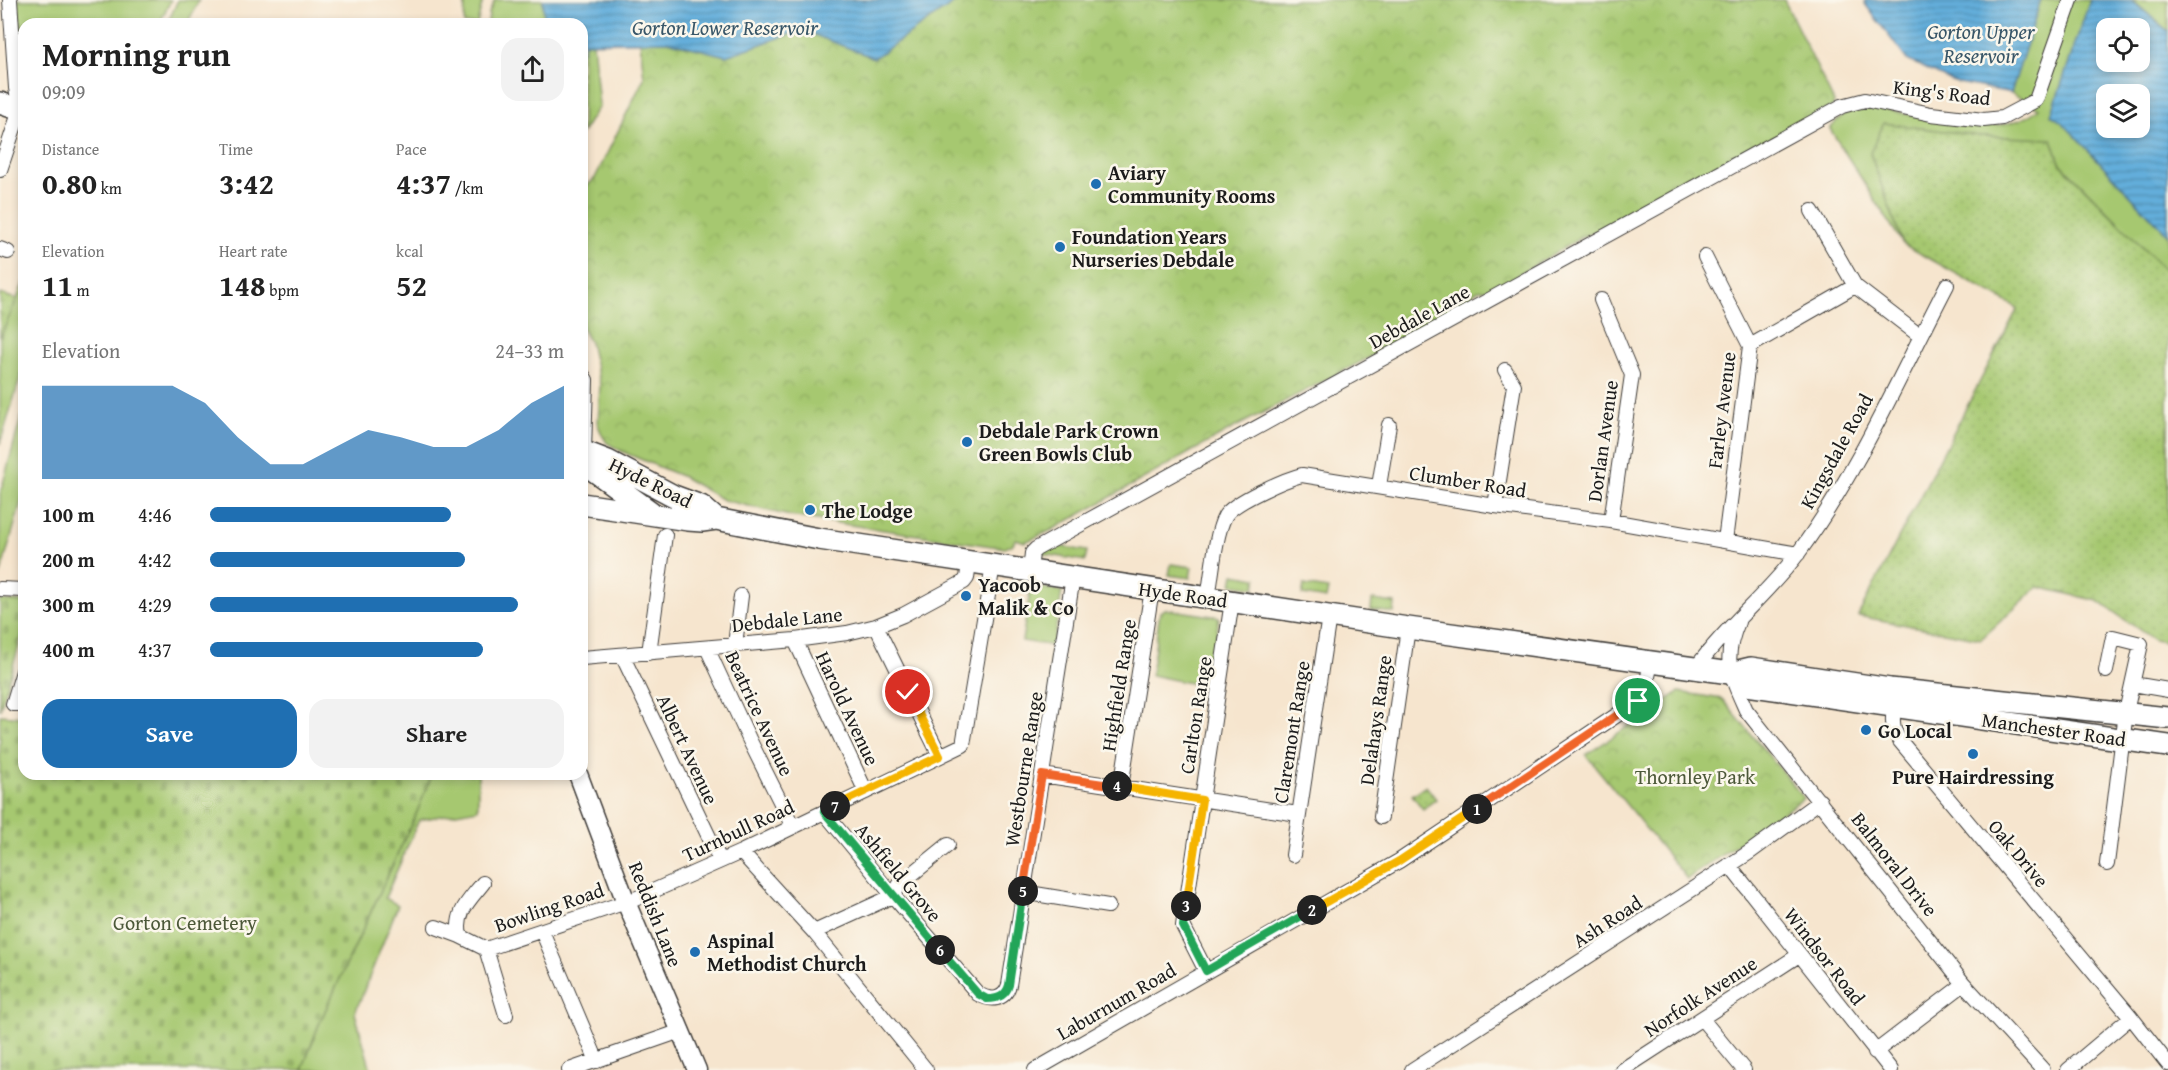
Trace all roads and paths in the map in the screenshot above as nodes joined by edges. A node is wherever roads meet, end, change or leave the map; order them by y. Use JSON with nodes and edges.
{"nodes":[{"id":1,"x":9,"y":0,"type":"edge"},
{"id":2,"x":2071,"y":0,"type":"edge"},
{"id":3,"x":1842,"y":106,"type":"joint"},
{"id":4,"x":15,"y":108,"type":"edge"},
{"id":5,"x":0,"y":171,"type":"edge"},
{"id":6,"x":1812,"y":211,"type":"dead end"},
{"id":7,"x":1705,"y":257,"type":"dead end"},
{"id":8,"x":1947,"y":285,"type":"dead end"},
{"id":9,"x":1855,"y":286,"type":"junction"},
{"id":10,"x":1601,"y":300,"type":"dead end"},
{"id":11,"x":1920,"y":336,"type":"junction"},
{"id":12,"x":1750,"y":346,"type":"junction"},
{"id":13,"x":1505,"y":370,"type":"dead end"},
{"id":14,"x":1389,"y":425,"type":"dead end"},
{"id":15,"x":588,"y":459,"type":"edge"},
{"id":16,"x":588,"y":463,"type":"edge"},
{"id":17,"x":1379,"y":486,"type":"junction"},
{"id":18,"x":588,"y":505,"type":"edge"},
{"id":19,"x":1496,"y":506,"type":"junction"},
{"id":20,"x":654,"y":515,"type":"junction"},
{"id":21,"x":716,"y":519,"type":"junction"},
{"id":22,"x":1611,"y":521,"type":"junction"},
{"id":23,"x":665,"y":535,"type":"dead end"},
{"id":24,"x":1725,"y":541,"type":"junction"},
{"id":25,"x":1798,"y":554,"type":"junction"},
{"id":26,"x":969,"y":562,"type":"junction"},
{"id":27,"x":993,"y":565,"type":"junction"},
{"id":28,"x":1030,"y":571,"type":"junction"},
{"id":29,"x":1073,"y":578,"type":"junction"},
{"id":30,"x":0,"y":589,"type":"edge"},
{"id":31,"x":1152,"y":589,"type":"junction"},
{"id":32,"x":18,"y":590,"type":"edge"},
{"id":33,"x":741,"y":596,"type":"dead end"},
{"id":34,"x":1208,"y":598,"type":"junction"},
{"id":35,"x":1232,"y":601,"type":"junction"},
{"id":36,"x":1329,"y":616,"type":"junction"},
{"id":37,"x":1738,"y":622,"type":"junction"},
{"id":38,"x":876,"y":626,"type":"junction"},
{"id":39,"x":1408,"y":628,"type":"junction"},
{"id":40,"x":795,"y":640,"type":"junction"},
{"id":41,"x":735,"y":645,"type":"junction"},
{"id":42,"x":707,"y":648,"type":"junction"},
{"id":43,"x":649,"y":653,"type":"junction"},
{"id":44,"x":622,"y":655,"type":"junction"},
{"id":45,"x":588,"y":658,"type":"edge"},
{"id":46,"x":1651,"y":662,"type":"junction"},
{"id":47,"x":1696,"y":668,"type":"junction"},
{"id":48,"x":2106,"y":671,"type":"dead end"},
{"id":49,"x":1730,"y":673,"type":"junction"},
{"id":50,"x":2133,"y":684,"type":"junction"},
{"id":51,"x":2168,"y":690,"type":"edge"},
{"id":52,"x":1894,"y":707,"type":"junction"},
{"id":53,"x":2126,"y":712,"type":"junction"},
{"id":54,"x":2168,"y":718,"type":"edge"},
{"id":55,"x":2123,"y":738,"type":"junction"},
{"id":56,"x":2168,"y":746,"type":"edge"},
{"id":57,"x":940,"y":756,"type":"junction"},
{"id":58,"x":1042,"y":775,"type":"junction"},
{"id":59,"x":580,"y":780,"type":"edge"},
{"id":60,"x":1121,"y":787,"type":"junction"},
{"id":61,"x":866,"y":792,"type":"junction"},
{"id":62,"x":1202,"y":800,"type":"junction"},
{"id":63,"x":1820,"y":801,"type":"junction"},
{"id":64,"x":824,"y":812,"type":"junction"},
{"id":65,"x":1299,"y":814,"type":"junction"},
{"id":66,"x":1381,"y":817,"type":"dead end"},
{"id":67,"x":793,"y":826,"type":"junction"},
{"id":68,"x":948,"y":845,"type":"dead end"},
{"id":69,"x":741,"y":852,"type":"junction"},
{"id":70,"x":1293,"y":855,"type":"dead end"},
{"id":71,"x":720,"y":860,"type":"junction"},
{"id":72,"x":2107,"y":864,"type":"dead end"},
{"id":73,"x":1729,"y":865,"type":"junction"},
{"id":74,"x":483,"y":883,"type":"dead end"},
{"id":75,"x":1023,"y":892,"type":"junction"},
{"id":76,"x":892,"y":896,"type":"junction"},
{"id":77,"x":626,"y":902,"type":"junction"},
{"id":78,"x":1108,"y":906,"type":"dead end"},
{"id":79,"x":436,"y":927,"type":"dead end"},
{"id":80,"x":542,"y":931,"type":"junction"},
{"id":81,"x":814,"y":932,"type":"junction"},
{"id":82,"x":460,"y":936,"type":"junction"},
{"id":83,"x":486,"y":949,"type":"junction"},
{"id":84,"x":1799,"y":955,"type":"junction"},
{"id":85,"x":1206,"y":971,"type":"junction"},
{"id":86,"x":1964,"y":984,"type":"junction"},
{"id":87,"x":998,"y":999,"type":"joint"},
{"id":88,"x":506,"y":1015,"type":"dead end"},
{"id":89,"x":2131,"y":1017,"type":"junction"},
{"id":90,"x":1702,"y":1019,"type":"junction"},
{"id":91,"x":681,"y":1031,"type":"junction"},
{"id":92,"x":1875,"y":1052,"type":"junction"},
{"id":93,"x":597,"y":1061,"type":"junction"},
{"id":94,"x":2168,"y":1064,"type":"edge"},
{"id":95,"x":569,"y":1070,"type":"edge"},
{"id":96,"x":697,"y":1070,"type":"edge"},
{"id":97,"x":926,"y":1070,"type":"edge"},
{"id":98,"x":1035,"y":1070,"type":"edge"},
{"id":99,"x":1412,"y":1070,"type":"edge"},
{"id":100,"x":1622,"y":1070,"type":"edge"},
{"id":101,"x":1744,"y":1070,"type":"edge"},
{"id":102,"x":1891,"y":1070,"type":"edge"},
{"id":103,"x":2043,"y":1070,"type":"edge"},
{"id":104,"x":2068,"y":1070,"type":"edge"}],
"edges":[{"from":1,"to":4,"type":"street"},
{"from":2,"to":3,"type":"street","name":"King's Road"},
{"from":3,"to":28,"type":"street","name":"Debdale Lane"},
{"from":4,"to":5,"type":"street"},
{"from":6,"to":9,"type":"street"},
{"from":7,"to":12,"type":"street","name":"Farley Avenue"},
{"from":8,"to":11,"type":"street","name":"Kingsdale Road"},
{"from":9,"to":11,"type":"street"},
{"from":9,"to":12,"type":"street"},
{"from":10,"to":22,"type":"street","name":"Dorlan Avenue"},
{"from":11,"to":25,"type":"street","name":"Kingsdale Road"},
{"from":12,"to":24,"type":"street","name":"Farley Avenue"},
{"from":13,"to":19,"type":"street"},
{"from":14,"to":17,"type":"street"},
{"from":15,"to":21,"type":"highway","name":"Hyde Road"},
{"from":16,"to":20,"type":"highway"},
{"from":17,"to":19,"type":"street","name":"Clumber Road"},
{"from":17,"to":34,"type":"street","name":"Clumber Road"},
{"from":18,"to":20,"type":"highway","name":"Hyde Road"},
{"from":19,"to":22,"type":"street","name":"Clumber Road"},
{"from":20,"to":21,"type":"highway","name":"Hyde Road"},
{"from":21,"to":26,"type":"highway","name":"Hyde Road"},
{"from":22,"to":24,"type":"street","name":"Clumber Road"},
{"from":23,"to":43,"type":"street"},
{"from":24,"to":25,"type":"street","name":"Clumber Road"},
{"from":25,"to":37,"type":"street","name":"Kingsdale Road"},
{"from":26,"to":27,"type":"highway","name":"Hyde Road"},
{"from":26,"to":38,"type":"street","name":"Debdale Lane"},
{"from":27,"to":28,"type":"highway","name":"Hyde Road"},
{"from":27,"to":57,"type":"street","name":"Turnbull Road"},
{"from":28,"to":29,"type":"highway","name":"Hyde Road"},
{"from":29,"to":31,"type":"highway","name":"Hyde Road"},
{"from":29,"to":58,"type":"street","name":"Westbourne Range"},
{"from":30,"to":32,"type":"street"},
{"from":31,"to":34,"type":"highway","name":"Hyde Road"},
{"from":31,"to":60,"type":"street","name":"Highfield Range"},
{"from":33,"to":41,"type":"street"},
{"from":34,"to":35,"type":"highway","name":"Hyde Road"},
{"from":35,"to":36,"type":"highway","name":"Hyde Road"},
{"from":35,"to":62,"type":"street","name":"Carlton Range"},
{"from":36,"to":39,"type":"highway","name":"Hyde Road"},
{"from":36,"to":65,"type":"street","name":"Claremont Range"},
{"from":37,"to":47,"type":"street","name":"Kingsdale Road"},
{"from":37,"to":49,"type":"street","name":"Kingsdale Road"},
{"from":38,"to":40,"type":"street","name":"Debdale Lane"},
{"from":38,"to":57,"type":"street"},
{"from":39,"to":46,"type":"highway","name":"Hyde Road"},
{"from":39,"to":66,"type":"street","name":"Delahays Range"},
{"from":40,"to":41,"type":"street","name":"Debdale Lane"},
{"from":40,"to":61,"type":"street","name":"Harold Avenue"},
{"from":41,"to":42,"type":"street","name":"Debdale Lane"},
{"from":42,"to":43,"type":"street","name":"Debdale Lane"},
{"from":42,"to":67,"type":"street","name":"Beatrice Avenue"},
{"from":43,"to":44,"type":"street","name":"Debdale Lane"},
{"from":44,"to":45,"type":"street","name":"Debdale Lane"},
{"from":44,"to":71,"type":"street","name":"Albert Avenue"},
{"from":46,"to":47,"type":"highway","name":"Manchester Road"},
{"from":46,"to":85,"type":"street","name":"Laburnum Road"},
{"from":47,"to":49,"type":"highway","name":"Manchester Road"},
{"from":48,"to":50,"type":"street"},
{"from":49,"to":52,"type":"highway","name":"Manchester Road"},
{"from":49,"to":53,"type":"highway","name":"Manchester Road"},
{"from":49,"to":63,"type":"street","name":"Balmoral Drive"},
{"from":50,"to":51,"type":"street"},
{"from":50,"to":53,"type":"street"},
{"from":52,"to":55,"type":"highway","name":"Manchester Road"},
{"from":52,"to":89,"type":"street","name":"Oak Drive"},
{"from":53,"to":54,"type":"highway","name":"Manchester Road"},
{"from":53,"to":55,"type":"street"},
{"from":55,"to":56,"type":"highway","name":"Manchester Road"},
{"from":55,"to":72,"type":"street"},
{"from":57,"to":61,"type":"street","name":"Turnbull Road"},
{"from":58,"to":60,"type":"street"},
{"from":58,"to":75,"type":"street","name":"Westbourne Range"},
{"from":59,"to":77,"type":"main road","name":"Reddish Lane"},
{"from":60,"to":62,"type":"street"},
{"from":61,"to":64,"type":"street","name":"Turnbull Road"},
{"from":62,"to":65,"type":"street"},
{"from":62,"to":85,"type":"street","name":"Carlton Range"},
{"from":63,"to":73,"type":"street","name":"Ash Road"},
{"from":63,"to":86,"type":"street","name":"Balmoral Drive"},
{"from":64,"to":67,"type":"street","name":"Turnbull Road"},
{"from":64,"to":76,"type":"street","name":"Ashfield Grove"},
{"from":65,"to":70,"type":"street","name":"Claremont Range"},
{"from":67,"to":69,"type":"street","name":"Turnbull Road"},
{"from":68,"to":76,"type":"street"},
{"from":69,"to":71,"type":"street","name":"Turnbull Road"},
{"from":69,"to":81,"type":"street"},
{"from":71,"to":77,"type":"street","name":"Turnbull Road"},
{"from":73,"to":84,"type":"street","name":"Windsor Road"},
{"from":73,"to":99,"type":"street","name":"Ash Road"},
{"from":74,"to":82,"type":"street"},
{"from":75,"to":78,"type":"street"},
{"from":75,"to":87,"type":"street","name":"Westbourne Range"},
{"from":76,"to":81,"type":"street"},
{"from":76,"to":87,"type":"street","name":"Ashfield Grove"},
{"from":77,"to":80,"type":"street","name":"Bowling Road"},
{"from":77,"to":91,"type":"main road","name":"Reddish Lane"},
{"from":79,"to":82,"type":"street"},
{"from":80,"to":83,"type":"street","name":"Bowling Road"},
{"from":80,"to":93,"type":"street"},
{"from":81,"to":97,"type":"street"},
{"from":82,"to":83,"type":"street"},
{"from":83,"to":88,"type":"street"},
{"from":84,"to":90,"type":"street","name":"Norfolk Avenue"},
{"from":84,"to":92,"type":"street","name":"Windsor Road"},
{"from":85,"to":98,"type":"street","name":"Laburnum Road"},
{"from":86,"to":92,"type":"street"},
{"from":86,"to":103,"type":"street","name":"Balmoral Drive"},
{"from":89,"to":94,"type":"street","name":"Oak Drive"},
{"from":89,"to":104,"type":"street"},
{"from":90,"to":100,"type":"street","name":"Norfolk Avenue"},
{"from":90,"to":101,"type":"street"},
{"from":91,"to":93,"type":"street"},
{"from":91,"to":96,"type":"main road","name":"Reddish Lane"},
{"from":92,"to":102,"type":"street","name":"Windsor Road"},
{"from":93,"to":95,"type":"street"}]}
